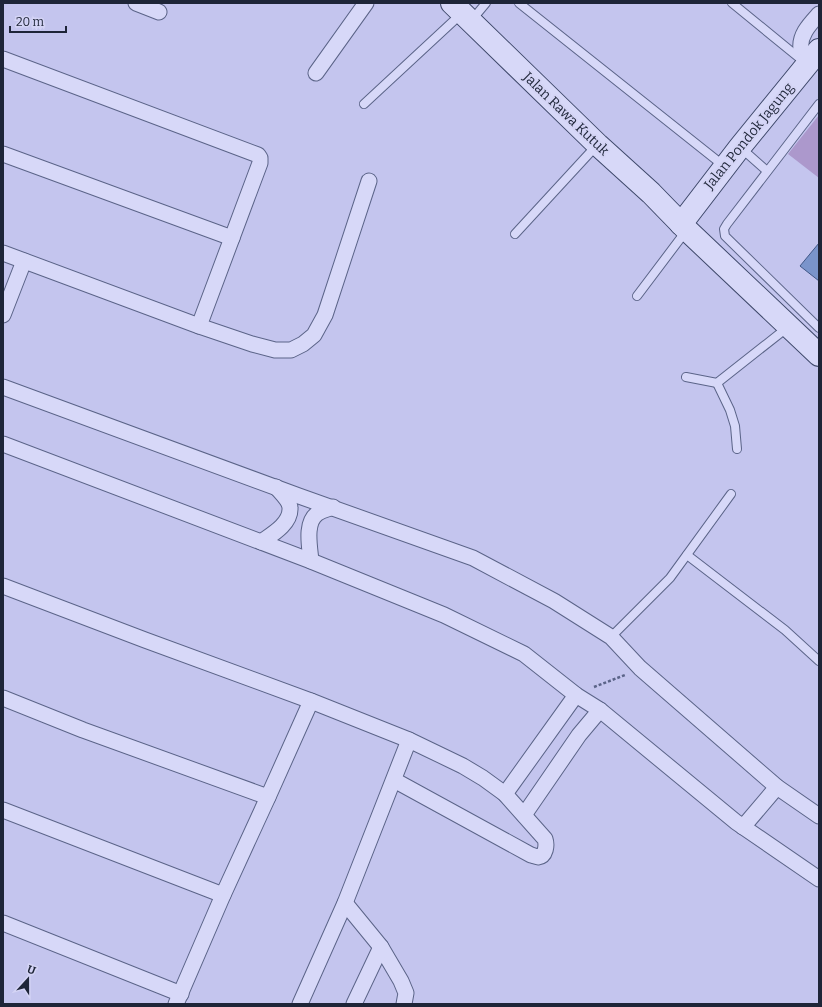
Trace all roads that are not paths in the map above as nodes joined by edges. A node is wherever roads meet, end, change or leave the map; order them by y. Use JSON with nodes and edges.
{"nodes":[{"id":1,"x":136,"y":3,"type":"edge"},
{"id":2,"x":366,"y":3,"type":"edge"},
{"id":3,"x":486,"y":3,"type":"edge"},
{"id":4,"x":519,"y":3,"type":"edge"},
{"id":5,"x":732,"y":3,"type":"edge"},
{"id":6,"x":159,"y":12,"type":"dead end"},
{"id":7,"x":461,"y":12,"type":"edge"},
{"id":8,"x":819,"y":14,"type":"edge"},
{"id":9,"x":813,"y":57,"type":"edge"},
{"id":10,"x":3,"y":59,"type":"edge"},
{"id":11,"x":316,"y":73,"type":"dead end"},
{"id":12,"x":364,"y":104,"type":"dead end"},
{"id":13,"x":819,"y":104,"type":"edge"},
{"id":14,"x":598,"y":145,"type":"junction"},
{"id":15,"x":740,"y":147,"type":"junction"},
{"id":16,"x":3,"y":154,"type":"edge"},
{"id":17,"x":725,"y":167,"type":"junction"},
{"id":18,"x":767,"y":171,"type":"junction"},
{"id":19,"x":369,"y":181,"type":"dead end"},
{"id":20,"x":684,"y":227,"type":"junction"},
{"id":21,"x":515,"y":234,"type":"dead end"},
{"id":22,"x":232,"y":238,"type":"junction"},
{"id":23,"x":3,"y":253,"type":"edge"},
{"id":24,"x":24,"y":261,"type":"junction"},
{"id":25,"x":638,"y":296,"type":"dead end"},
{"id":26,"x":3,"y":315,"type":"edge"},
{"id":27,"x":799,"y":325,"type":"junction"},
{"id":28,"x":199,"y":326,"type":"junction"},
{"id":29,"x":819,"y":328,"type":"edge"},
{"id":30,"x":819,"y":355,"type":"edge"},
{"id":31,"x":686,"y":377,"type":"dead end"},
{"id":32,"x":717,"y":382,"type":"junction"},
{"id":33,"x":3,"y":388,"type":"edge"},
{"id":34,"x":3,"y":444,"type":"edge"},
{"id":35,"x":737,"y":449,"type":"dead end"},
{"id":36,"x":276,"y":487,"type":"junction"},
{"id":37,"x":731,"y":494,"type":"dead end"},
{"id":38,"x":333,"y":507,"type":"junction"},
{"id":39,"x":260,"y":542,"type":"junction"},
{"id":40,"x":687,"y":555,"type":"junction"},
{"id":41,"x":311,"y":561,"type":"junction"},
{"id":42,"x":3,"y":586,"type":"edge"},
{"id":43,"x":611,"y":637,"type":"junction"},
{"id":44,"x":819,"y":661,"type":"edge"},
{"id":45,"x":576,"y":695,"type":"junction"},
{"id":46,"x":3,"y":698,"type":"edge"},
{"id":47,"x":311,"y":700,"type":"junction"},
{"id":48,"x":600,"y":710,"type":"junction"},
{"id":49,"x":409,"y":740,"type":"junction"},
{"id":50,"x":394,"y":780,"type":"junction"},
{"id":51,"x":778,"y":788,"type":"junction"},
{"id":52,"x":505,"y":794,"type":"junction"},
{"id":53,"x":268,"y":797,"type":"junction"},
{"id":54,"x":3,"y":810,"type":"edge"},
{"id":55,"x":524,"y":815,"type":"junction"},
{"id":56,"x":819,"y":816,"type":"edge"},
{"id":57,"x":743,"y":827,"type":"junction"},
{"id":58,"x":819,"y":879,"type":"edge"},
{"id":59,"x":223,"y":895,"type":"junction"},
{"id":60,"x":345,"y":903,"type":"junction"},
{"id":61,"x":3,"y":923,"type":"edge"},
{"id":62,"x":381,"y":947,"type":"junction"},
{"id":63,"x":178,"y":999,"type":"edge"},
{"id":64,"x":300,"y":1004,"type":"edge"},
{"id":65,"x":354,"y":1004,"type":"edge"},
{"id":66,"x":404,"y":1004,"type":"edge"}],
"edges":[{"from":1,"to":6,"type":"street"},
{"from":2,"to":11,"type":"street"},
{"from":3,"to":7,"type":"lane"},
{"from":4,"to":17,"type":"lane"},
{"from":5,"to":9,"type":"lane"},
{"from":7,"to":12,"type":"lane"},
{"from":7,"to":14,"type":"street","name":"Jalan Rawa Kutuk"},
{"from":8,"to":9,"type":"street"},
{"from":9,"to":15,"type":"street","name":"Jalan Pondok Jagung"},
{"from":10,"to":22,"type":"street"},
{"from":13,"to":18,"type":"lane"},
{"from":14,"to":20,"type":"street","name":"Jalan Rawa Kutuk"},
{"from":14,"to":21,"type":"lane"},
{"from":15,"to":17,"type":"street","name":"Jalan Pondok Jagung"},
{"from":15,"to":18,"type":"lane"},
{"from":16,"to":22,"type":"street"},
{"from":17,"to":20,"type":"street","name":"Jalan Pondok Jagung"},
{"from":18,"to":27,"type":"lane"},
{"from":19,"to":28,"type":"street"},
{"from":20,"to":25,"type":"lane"},
{"from":20,"to":27,"type":"street","name":"Jalan Rawa Kutuk"},
{"from":22,"to":28,"type":"street"},
{"from":23,"to":24,"type":"street"},
{"from":24,"to":26,"type":"street"},
{"from":24,"to":28,"type":"street"},
{"from":27,"to":29,"type":"lane"},
{"from":27,"to":30,"type":"street","name":"Jalan Rawa Kutuk"},
{"from":27,"to":32,"type":"lane"},
{"from":31,"to":32,"type":"lane"},
{"from":32,"to":35,"type":"lane"},
{"from":33,"to":36,"type":"street"},
{"from":34,"to":39,"type":"street"},
{"from":36,"to":38,"type":"street"},
{"from":36,"to":39,"type":"street"},
{"from":37,"to":40,"type":"lane"},
{"from":38,"to":41,"type":"street"},
{"from":38,"to":43,"type":"street"},
{"from":39,"to":41,"type":"street"},
{"from":40,"to":43,"type":"lane"},
{"from":40,"to":44,"type":"lane"},
{"from":41,"to":45,"type":"street"},
{"from":42,"to":47,"type":"street"},
{"from":43,"to":51,"type":"street"},
{"from":45,"to":48,"type":"street"},
{"from":45,"to":52,"type":"street"},
{"from":46,"to":53,"type":"street"},
{"from":47,"to":49,"type":"street"},
{"from":47,"to":53,"type":"street"},
{"from":48,"to":55,"type":"street"},
{"from":48,"to":57,"type":"street"},
{"from":49,"to":50,"type":"street"},
{"from":49,"to":52,"type":"street"},
{"from":50,"to":55,"type":"street"},
{"from":50,"to":60,"type":"street"},
{"from":51,"to":56,"type":"street"},
{"from":51,"to":57,"type":"street"},
{"from":52,"to":55,"type":"street"},
{"from":53,"to":59,"type":"street"},
{"from":54,"to":59,"type":"street"},
{"from":57,"to":58,"type":"street"},
{"from":59,"to":63,"type":"street"},
{"from":60,"to":62,"type":"street"},
{"from":60,"to":64,"type":"street"},
{"from":61,"to":63,"type":"street"},
{"from":62,"to":65,"type":"street"},
{"from":62,"to":66,"type":"street"}]}
